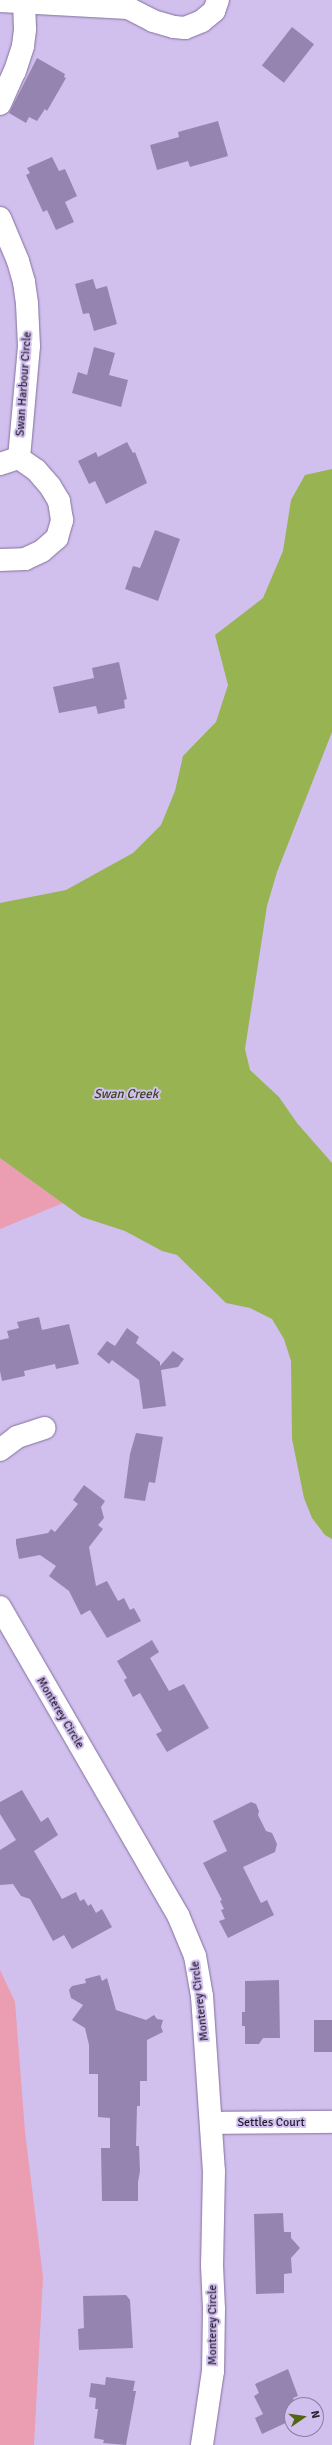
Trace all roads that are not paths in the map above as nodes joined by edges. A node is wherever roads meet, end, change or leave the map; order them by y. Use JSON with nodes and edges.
{"nodes":[{"id":1,"x":218,"y":0,"type":"edge"},
{"id":2,"x":0,"y":1,"type":"edge"},
{"id":3,"x":24,"y":2,"type":"junction"},
{"id":4,"x":130,"y":4,"type":"edge"},
{"id":5,"x":0,"y":104,"type":"edge"},
{"id":6,"x":0,"y":218,"type":"edge"},
{"id":7,"x":10,"y":461,"type":"edge"},
{"id":8,"x":0,"y":560,"type":"edge"},
{"id":9,"x":45,"y":1428,"type":"dead end"},
{"id":10,"x":0,"y":1450,"type":"edge"},
{"id":11,"x":0,"y":1607,"type":"edge"},
{"id":12,"x":332,"y":2122,"type":"edge"},
{"id":13,"x":211,"y":2123,"type":"junction"},
{"id":14,"x":202,"y":2445,"type":"edge"}],
"edges":[{"from":1,"to":4,"type":"street"},
{"from":2,"to":3,"type":"street"},
{"from":3,"to":4,"type":"street"},
{"from":3,"to":5,"type":"street"},
{"from":6,"to":7,"type":"street","name":"Swan Harbour Circle"},
{"from":7,"to":8,"type":"street","name":"Swan Harbour Circle"},
{"from":9,"to":10,"type":"street"},
{"from":11,"to":13,"type":"street","name":"Monterey Circle"},
{"from":12,"to":13,"type":"street","name":"Settles Court"},
{"from":13,"to":14,"type":"street","name":"Monterey Circle"}]}
